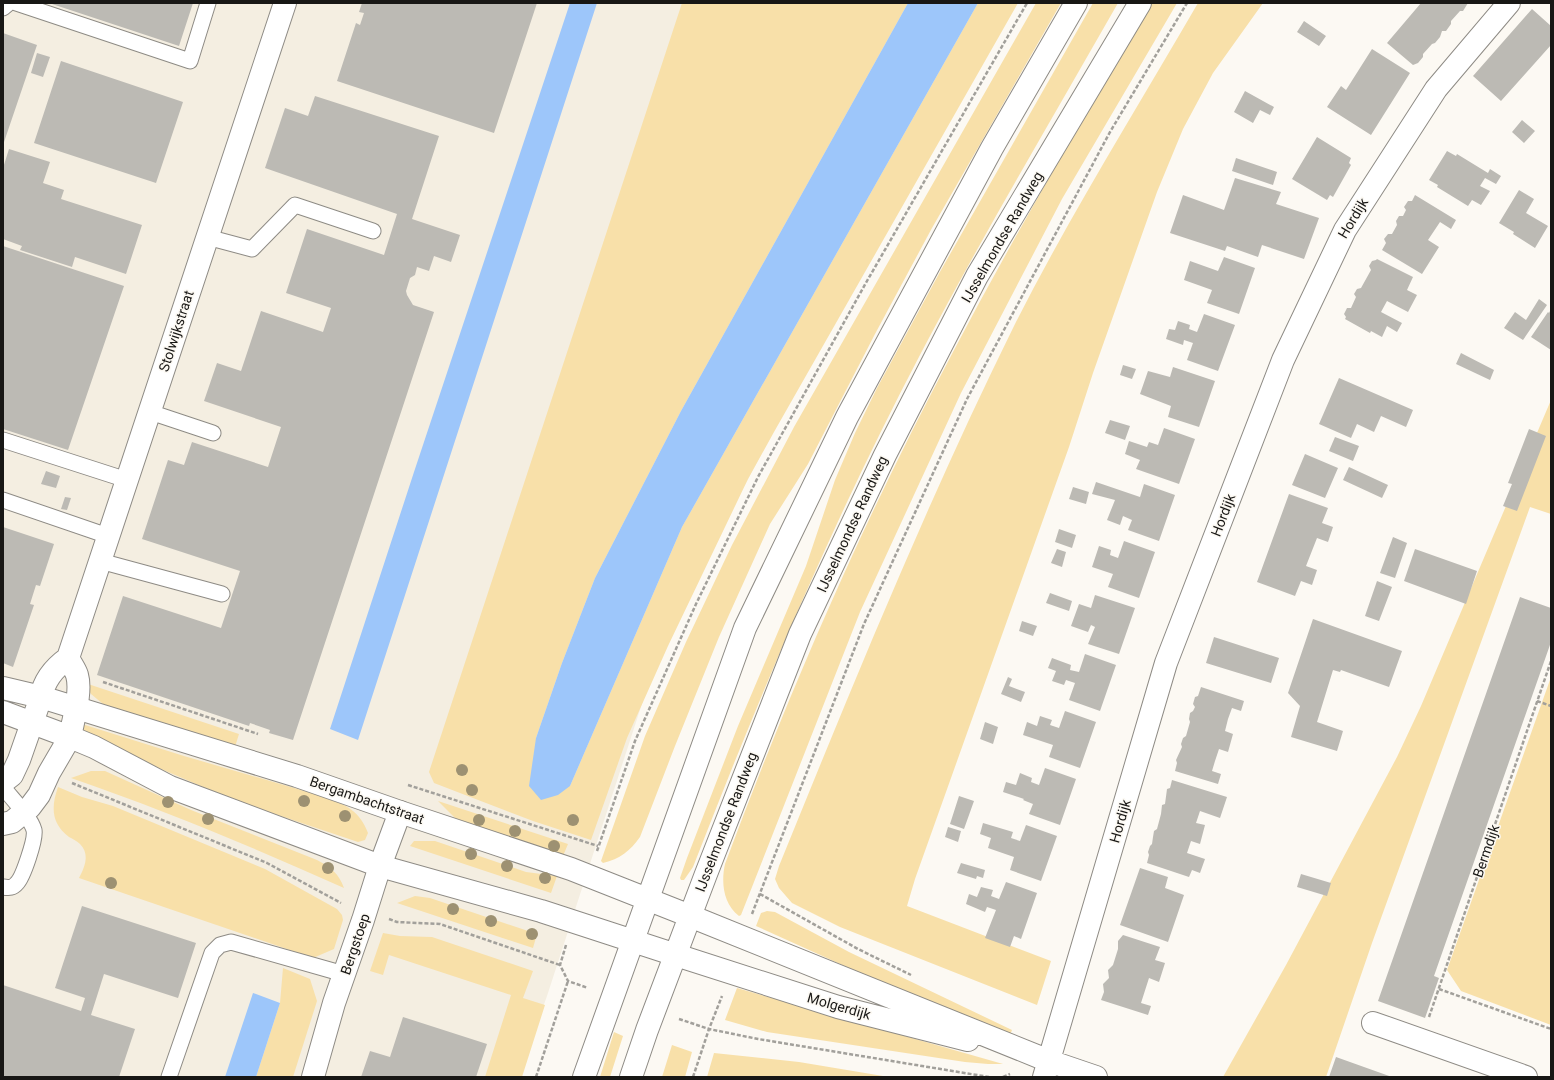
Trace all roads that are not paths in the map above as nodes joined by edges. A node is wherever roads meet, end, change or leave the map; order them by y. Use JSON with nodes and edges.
{"nodes":[{"id":1,"x":8,"y":3,"type":"edge"},
{"id":2,"x":16,"y":3,"type":"edge"},
{"id":3,"x":208,"y":3,"type":"edge"},
{"id":4,"x":284,"y":3,"type":"edge"},
{"id":5,"x":1076,"y":3,"type":"edge"},
{"id":6,"x":1140,"y":3,"type":"edge"},
{"id":7,"x":1509,"y":3,"type":"edge"},
{"id":8,"x":3,"y":8,"type":"edge"},
{"id":9,"x":373,"y":231,"type":"dead end"},
{"id":10,"x":207,"y":237,"type":"junction"},
{"id":11,"x":150,"y":412,"type":"junction"},
{"id":12,"x":214,"y":434,"type":"dead end"},
{"id":13,"x":3,"y":440,"type":"edge"},
{"id":14,"x":127,"y":480,"type":"junction"},
{"id":15,"x":3,"y":500,"type":"edge"},
{"id":16,"x":108,"y":536,"type":"junction"},
{"id":17,"x":100,"y":560,"type":"junction"},
{"id":18,"x":222,"y":594,"type":"dead end"},
{"id":19,"x":68,"y":658,"type":"junction"},
{"id":20,"x":3,"y":688,"type":"edge"},
{"id":21,"x":40,"y":697,"type":"junction"},
{"id":22,"x":76,"y":707,"type":"junction"},
{"id":23,"x":3,"y":712,"type":"edge"},
{"id":24,"x":32,"y":722,"type":"junction"},
{"id":25,"x":70,"y":737,"type":"junction"},
{"id":26,"x":3,"y":782,"type":"edge"},
{"id":27,"x":3,"y":787,"type":"edge"},
{"id":28,"x":400,"y":812,"type":"junction"},
{"id":29,"x":23,"y":813,"type":"junction"},
{"id":30,"x":3,"y":824,"type":"edge"},
{"id":31,"x":380,"y":866,"type":"junction"},
{"id":32,"x":3,"y":887,"type":"edge"},
{"id":33,"x":647,"y":900,"type":"junction"},
{"id":34,"x":690,"y":916,"type":"junction"},
{"id":35,"x":632,"y":941,"type":"junction"},
{"id":36,"x":676,"y":955,"type":"junction"},
{"id":37,"x":344,"y":974,"type":"junction"},
{"id":38,"x":1373,"y":1023,"type":"dead end"},
{"id":39,"x":1046,"y":1069,"type":"edge"},
{"id":40,"x":169,"y":1077,"type":"edge"},
{"id":41,"x":313,"y":1077,"type":"edge"},
{"id":42,"x":584,"y":1077,"type":"edge"},
{"id":43,"x":631,"y":1077,"type":"edge"},
{"id":44,"x":1096,"y":1077,"type":"edge"},
{"id":45,"x":1526,"y":1077,"type":"edge"}],
"edges":[{"from":1,"to":8,"type":"lane"},
{"from":2,"to":3,"type":"lane"},
{"from":4,"to":10,"type":"street","name":"Stolwijkstraat"},
{"from":5,"to":33,"type":"street"},
{"from":6,"to":34,"type":"street","name":"IJsselmondse Randweg"},
{"from":7,"to":39,"type":"street","name":"Hordijk"},
{"from":9,"to":10,"type":"lane"},
{"from":10,"to":11,"type":"street","name":"Stolwijkstraat"},
{"from":11,"to":12,"type":"lane"},
{"from":11,"to":14,"type":"street","name":"Stolwijkstraat"},
{"from":13,"to":14,"type":"lane"},
{"from":14,"to":16,"type":"street","name":"Stolwijkstraat"},
{"from":15,"to":16,"type":"lane"},
{"from":16,"to":17,"type":"street","name":"Stolwijkstraat"},
{"from":17,"to":18,"type":"lane"},
{"from":17,"to":19,"type":"street","name":"Stolwijkstraat"},
{"from":19,"to":21,"type":"street"},
{"from":19,"to":22,"type":"street"},
{"from":20,"to":21,"type":"street","name":"Bergambachtstraat"},
{"from":21,"to":22,"type":"street","name":"Bergambachtstraat"},
{"from":21,"to":24,"type":"street"},
{"from":22,"to":25,"type":"street"},
{"from":22,"to":28,"type":"street","name":"Bergambachtstraat"},
{"from":23,"to":24,"type":"street"},
{"from":24,"to":25,"type":"street"},
{"from":24,"to":26,"type":"street"},
{"from":25,"to":29,"type":"street"},
{"from":25,"to":31,"type":"street"},
{"from":27,"to":29,"type":"lane"},
{"from":28,"to":31,"type":"street","name":"Bergstoep"},
{"from":28,"to":33,"type":"street","name":"Bergambachtstraat"},
{"from":29,"to":30,"type":"street"},
{"from":29,"to":32,"type":"lane"},
{"from":31,"to":35,"type":"street"},
{"from":31,"to":37,"type":"street","name":"Bergstoep"},
{"from":33,"to":34,"type":"street","name":"Bergambachtstraat"},
{"from":33,"to":35,"type":"street"},
{"from":34,"to":36,"type":"street","name":"IJsselmondse Randweg"},
{"from":34,"to":39,"type":"street","name":"Molgerdijk"},
{"from":35,"to":36,"type":"street","name":"Molgerdijk"},
{"from":35,"to":42,"type":"street"},
{"from":36,"to":39,"type":"street","name":"Molgerdijk"},
{"from":36,"to":43,"type":"street","name":"IJsselmondse Randweg"},
{"from":37,"to":40,"type":"lane"},
{"from":37,"to":41,"type":"street","name":"Bergstoep"},
{"from":38,"to":45,"type":"street"},
{"from":39,"to":44,"type":"street","name":"Molgerdijk"}]}
